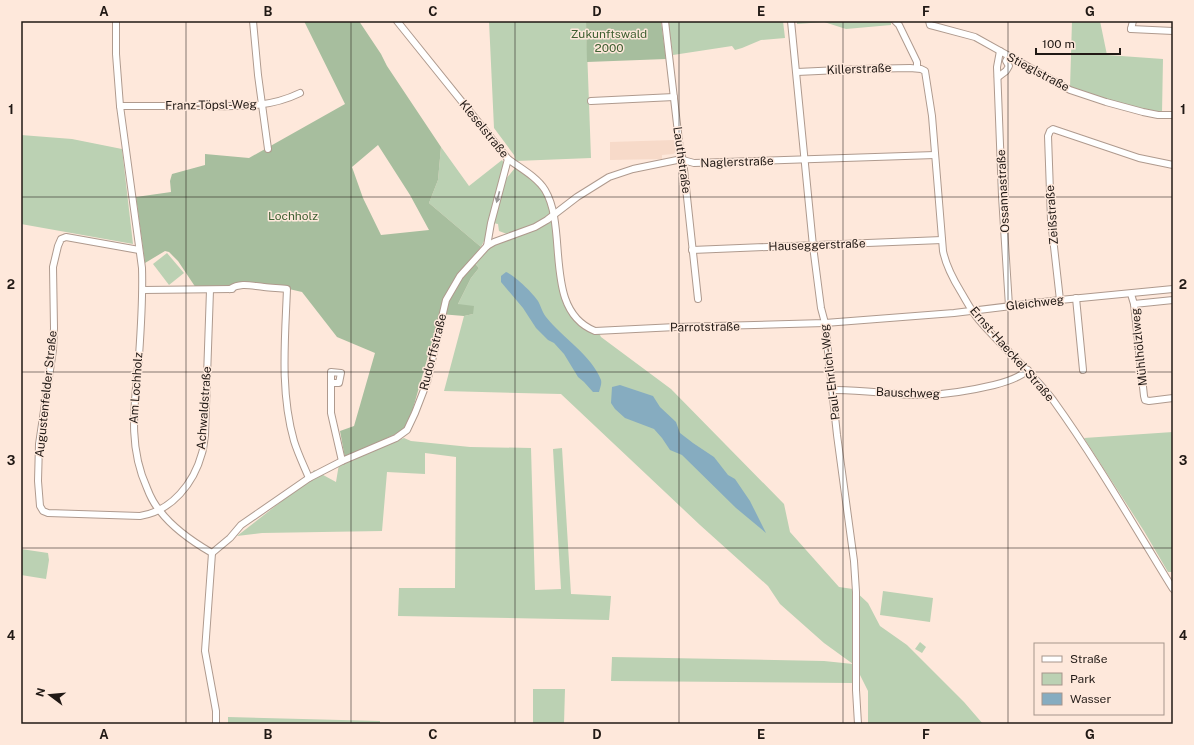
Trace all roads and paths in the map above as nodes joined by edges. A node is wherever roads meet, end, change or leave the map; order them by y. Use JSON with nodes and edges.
{"nodes":[{"id":1,"x":116,"y":21,"type":"edge"},
{"id":2,"x":253,"y":21,"type":"edge"},
{"id":3,"x":397,"y":21,"type":"edge"},
{"id":4,"x":665,"y":21,"type":"edge"},
{"id":5,"x":791,"y":21,"type":"edge"},
{"id":6,"x":895,"y":21,"type":"edge"},
{"id":7,"x":1131,"y":21,"type":"edge"},
{"id":8,"x":929,"y":23,"type":"edge"},
{"id":9,"x":1173,"y":31,"type":"edge"},
{"id":10,"x":1000,"y":51,"type":"junction"},
{"id":11,"x":1009,"y":56,"type":"junction"},
{"id":12,"x":919,"y":68,"type":"junction"},
{"id":13,"x":797,"y":72,"type":"junction"},
{"id":14,"x":998,"y":76,"type":"junction"},
{"id":15,"x":300,"y":93,"type":"dead end"},
{"id":16,"x":674,"y":97,"type":"junction"},
{"id":17,"x":591,"y":100,"type":"dead end"},
{"id":18,"x":263,"y":105,"type":"junction"},
{"id":19,"x":120,"y":106,"type":"junction"},
{"id":20,"x":1173,"y":115,"type":"edge"},
{"id":21,"x":268,"y":149,"type":"dead end"},
{"id":22,"x":935,"y":155,"type":"junction"},
{"id":23,"x":508,"y":159,"type":"junction"},
{"id":24,"x":805,"y":159,"type":"junction"},
{"id":25,"x":683,"y":160,"type":"junction"},
{"id":26,"x":1173,"y":165,"type":"edge"},
{"id":27,"x":553,"y":215,"type":"junction"},
{"id":28,"x":942,"y":240,"type":"junction"},
{"id":29,"x":487,"y":246,"type":"junction"},
{"id":30,"x":813,"y":246,"type":"junction"},
{"id":31,"x":139,"y":250,"type":"junction"},
{"id":32,"x":692,"y":250,"type":"junction"},
{"id":33,"x":1173,"y":289,"type":"edge"},
{"id":34,"x":143,"y":290,"type":"junction"},
{"id":35,"x":210,"y":290,"type":"junction"},
{"id":36,"x":1131,"y":294,"type":"junction"},
{"id":37,"x":1076,"y":298,"type":"junction"},
{"id":38,"x":698,"y":299,"type":"dead end"},
{"id":39,"x":1060,"y":300,"type":"junction"},
{"id":40,"x":1173,"y":300,"type":"edge"},
{"id":41,"x":1134,"y":304,"type":"junction"},
{"id":42,"x":1009,"y":306,"type":"junction"},
{"id":43,"x":973,"y":311,"type":"junction"},
{"id":44,"x":825,"y":323,"type":"junction"},
{"id":45,"x":586,"y":327,"type":"joint"},
{"id":46,"x":1028,"y":370,"type":"junction"},
{"id":47,"x":1083,"y":370,"type":"dead end"},
{"id":48,"x":331,"y":383,"type":"dead end"},
{"id":49,"x":832,"y":390,"type":"junction"},
{"id":50,"x":1173,"y":398,"type":"edge"},
{"id":51,"x":342,"y":461,"type":"junction"},
{"id":52,"x":309,"y":478,"type":"junction"},
{"id":53,"x":158,"y":510,"type":"junction"},
{"id":54,"x":212,"y":552,"type":"junction"},
{"id":55,"x":1173,"y":575,"type":"edge"},
{"id":56,"x":1166,"y":578,"type":"junction"},
{"id":57,"x":1173,"y":589,"type":"edge"},
{"id":58,"x":216,"y":724,"type":"edge"},
{"id":59,"x":858,"y":724,"type":"edge"}],
"edges":[{"from":1,"to":19,"type":"street","name":"Am Lochholz"},
{"from":2,"to":18,"type":"street"},
{"from":3,"to":23,"type":"street","name":"Kleselstraße"},
{"from":4,"to":16,"type":"street","name":"Lauthstraße"},
{"from":5,"to":13,"type":"street","name":"Paul-Ehrlich-Weg"},
{"from":6,"to":12,"type":"street","name":"Ernst-Haeckel-Straße"},
{"from":7,"to":9,"type":"street"},
{"from":8,"to":10,"type":"street","name":"Stieglstraße"},
{"from":10,"to":11,"type":"street","name":"Stieglstraße"},
{"from":10,"to":14,"type":"street","name":"Ossannastraße"},
{"from":11,"to":14,"type":"street"},
{"from":11,"to":20,"type":"street","name":"Stieglstraße"},
{"from":12,"to":13,"type":"street","name":"Killerstraße"},
{"from":12,"to":22,"type":"street","name":"Ernst-Haeckel-Straße"},
{"from":13,"to":24,"type":"street","name":"Paul-Ehrlich-Weg"},
{"from":14,"to":42,"type":"street","name":"Ossannastraße"},
{"from":15,"to":18,"type":"street","name":"Franz-Töpsl-Weg"},
{"from":16,"to":17,"type":"street"},
{"from":16,"to":25,"type":"street","name":"Lauthstraße"},
{"from":18,"to":19,"type":"street","name":"Franz-Töpsl-Weg"},
{"from":18,"to":21,"type":"street"},
{"from":19,"to":31,"type":"street","name":"Am Lochholz"},
{"from":22,"to":24,"type":"street","name":"Naglerstraße"},
{"from":22,"to":28,"type":"street","name":"Ernst-Haeckel-Straße"},
{"from":23,"to":27,"type":"street","name":"Kleselstraße"},
{"from":23,"to":29,"type":"street","one_way":true},
{"from":24,"to":25,"type":"street","name":"Naglerstraße"},
{"from":24,"to":30,"type":"street","name":"Paul-Ehrlich-Weg"},
{"from":25,"to":27,"type":"street","name":"Naglerstraße"},
{"from":25,"to":32,"type":"street","name":"Lauthstraße"},
{"from":26,"to":39,"type":"street","name":"Zeißstraße"},
{"from":27,"to":29,"type":"street","name":"Rudorffstraße"},
{"from":27,"to":45,"type":"street","name":"Kleselstraße"},
{"from":28,"to":30,"type":"street","name":"Hauseggerstraße"},
{"from":28,"to":43,"type":"street","name":"Ernst-Haeckel-Straße"},
{"from":29,"to":51,"type":"street","name":"Rudorffstraße"},
{"from":30,"to":32,"type":"street","name":"Hauseggerstraße"},
{"from":30,"to":44,"type":"street","name":"Paul-Ehrlich-Weg"},
{"from":31,"to":34,"type":"street","name":"Am Lochholz"},
{"from":31,"to":53,"type":"street","name":"Augustenfelder Straße"},
{"from":32,"to":38,"type":"street","name":"Lauthstraße"},
{"from":33,"to":36,"type":"street","name":"Gleichweg"},
{"from":34,"to":35,"type":"street"},
{"from":34,"to":53,"type":"street","name":"Am Lochholz"},
{"from":35,"to":52,"type":"street"},
{"from":35,"to":53,"type":"street","name":"Achwaldstraße"},
{"from":36,"to":37,"type":"street","name":"Gleichweg"},
{"from":36,"to":41,"type":"street","name":"Mühlhölzlweg"},
{"from":37,"to":39,"type":"street","name":"Gleichweg"},
{"from":37,"to":47,"type":"street"},
{"from":39,"to":42,"type":"street","name":"Gleichweg"},
{"from":40,"to":41,"type":"street"},
{"from":41,"to":50,"type":"street","name":"Mühlhölzlweg"},
{"from":42,"to":43,"type":"street","name":"Gleichweg"},
{"from":43,"to":44,"type":"street","name":"Gleichweg"},
{"from":43,"to":46,"type":"street","name":"Ernst-Haeckel-Straße"},
{"from":44,"to":45,"type":"street","name":"Parrotstraße"},
{"from":44,"to":49,"type":"street","name":"Paul-Ehrlich-Weg"},
{"from":46,"to":49,"type":"street","name":"Bauschweg"},
{"from":46,"to":56,"type":"street","name":"Ernst-Haeckel-Straße"},
{"from":48,"to":51,"type":"street"},
{"from":49,"to":59,"type":"street","name":"Paul-Ehrlich-Weg"},
{"from":51,"to":52,"type":"street","name":"Rudorffstraße"},
{"from":52,"to":54,"type":"street","name":"Rudorffstraße"},
{"from":53,"to":54,"type":"street","name":"Am Lochholz"},
{"from":54,"to":58,"type":"street"},
{"from":55,"to":56,"type":"street"},
{"from":56,"to":57,"type":"street","name":"Ernst-Haeckel-Straße"}]}
